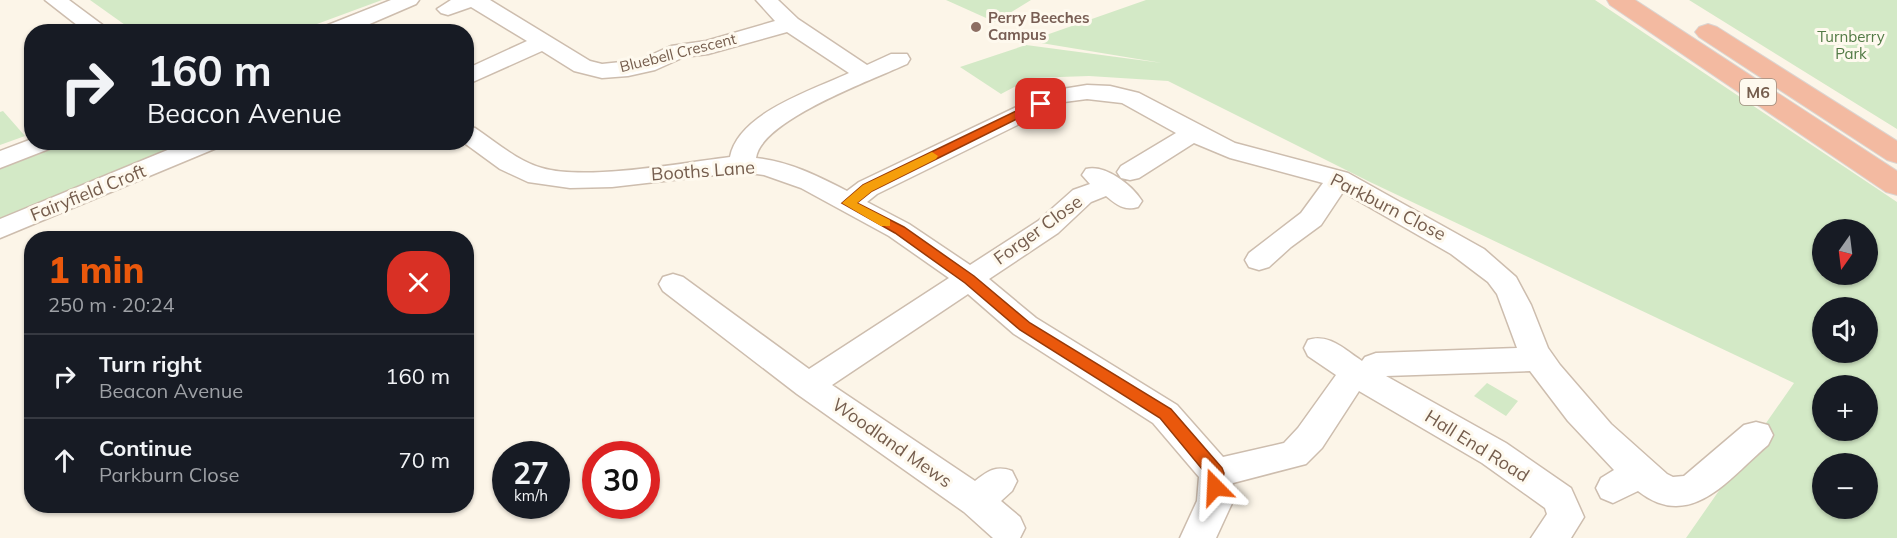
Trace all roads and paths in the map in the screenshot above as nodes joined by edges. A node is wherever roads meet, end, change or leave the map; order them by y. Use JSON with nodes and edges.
{"nodes":[{"id":1,"x":55,"y":0,"type":"edge"},
{"id":2,"x":409,"y":0,"type":"edge"},
{"id":3,"x":470,"y":0,"type":"edge"},
{"id":4,"x":475,"y":0,"type":"edge"},
{"id":5,"x":766,"y":0,"type":"edge"},
{"id":6,"x":1619,"y":0,"type":"edge"},
{"id":7,"x":1658,"y":0,"type":"edge"},
{"id":8,"x":448,"y":9,"type":"dead end"},
{"id":9,"x":89,"y":24,"type":"edge"},
{"id":10,"x":350,"y":24,"type":"edge"},
{"id":11,"x":790,"y":24,"type":"junction"},
{"id":12,"x":543,"y":42,"type":"junction"},
{"id":13,"x":899,"y":59,"type":"dead end"},
{"id":14,"x":864,"y":73,"type":"junction"},
{"id":15,"x":474,"y":74,"type":"edge"},
{"id":16,"x":1193,"y":133,"type":"junction"},
{"id":17,"x":474,"y":139,"type":"edge"},
{"id":18,"x":25,"y":150,"type":"edge"},
{"id":19,"x":193,"y":150,"type":"edge"},
{"id":20,"x":1897,"y":154,"type":"edge"},
{"id":21,"x":0,"y":160,"type":"edge"},
{"id":22,"x":742,"y":164,"type":"junction"},
{"id":23,"x":1339,"y":179,"type":"junction"},
{"id":24,"x":1897,"y":184,"type":"edge"},
{"id":25,"x":848,"y":203,"type":"junction"},
{"id":26,"x":0,"y":229,"type":"edge"},
{"id":27,"x":1259,"y":260,"type":"dead end"},
{"id":28,"x":970,"y":279,"type":"junction"},
{"id":29,"x":695,"y":290,"type":"dead end"},
{"id":30,"x":1319,"y":348,"type":"dead end"},
{"id":31,"x":1538,"y":358,"type":"junction"},
{"id":32,"x":1365,"y":369,"type":"junction"},
{"id":33,"x":808,"y":385,"type":"junction"},
{"id":34,"x":1756,"y":435,"type":"dead end"},
{"id":35,"x":1216,"y":473,"type":"junction"},
{"id":36,"x":1007,"y":528,"type":"dead end"},
{"id":37,"x":1198,"y":538,"type":"edge"},
{"id":38,"x":1549,"y":538,"type":"edge"}],
"edges":[{"from":1,"to":9,"type":"street"},
{"from":2,"to":10,"type":"street"},
{"from":3,"to":8,"type":"street"},
{"from":4,"to":12,"type":"street","name":"Bluebell Crescent"},
{"from":5,"to":11,"type":"street"},
{"from":6,"to":24,"type":"highway","number":"M6"},
{"from":7,"to":20,"type":"highway","number":"M6"},
{"from":11,"to":12,"type":"street","name":"Bluebell Crescent"},
{"from":11,"to":14,"type":"street"},
{"from":12,"to":15,"type":"street"},
{"from":13,"to":14,"type":"street"},
{"from":14,"to":22,"type":"street"},
{"from":16,"to":23,"type":"street","name":"Parkburn Close"},
{"from":16,"to":25,"type":"street","name":"Parkburn Close"},
{"from":16,"to":28,"type":"street","name":"Forger Close"},
{"from":17,"to":22,"type":"street","name":"Booths Lane"},
{"from":18,"to":21,"type":"street"},
{"from":19,"to":26,"type":"street","name":"Fairyfield Croft"},
{"from":22,"to":25,"type":"street","name":"Booths Lane"},
{"from":23,"to":27,"type":"street"},
{"from":23,"to":31,"type":"street","name":"Parkburn Close"},
{"from":25,"to":28,"type":"street","name":"Booths Lane"},
{"from":28,"to":33,"type":"street","name":"Woodland Mews"},
{"from":28,"to":35,"type":"street","name":"Booths Lane"},
{"from":29,"to":33,"type":"street","name":"Woodland Mews"},
{"from":30,"to":32,"type":"street","name":"Hall End Road"},
{"from":31,"to":32,"type":"street"},
{"from":31,"to":34,"type":"street","name":"Parkburn Close"},
{"from":32,"to":35,"type":"street"},
{"from":32,"to":38,"type":"street","name":"Hall End Road"},
{"from":33,"to":36,"type":"street","name":"Woodland Mews"},
{"from":35,"to":37,"type":"street"}]}
